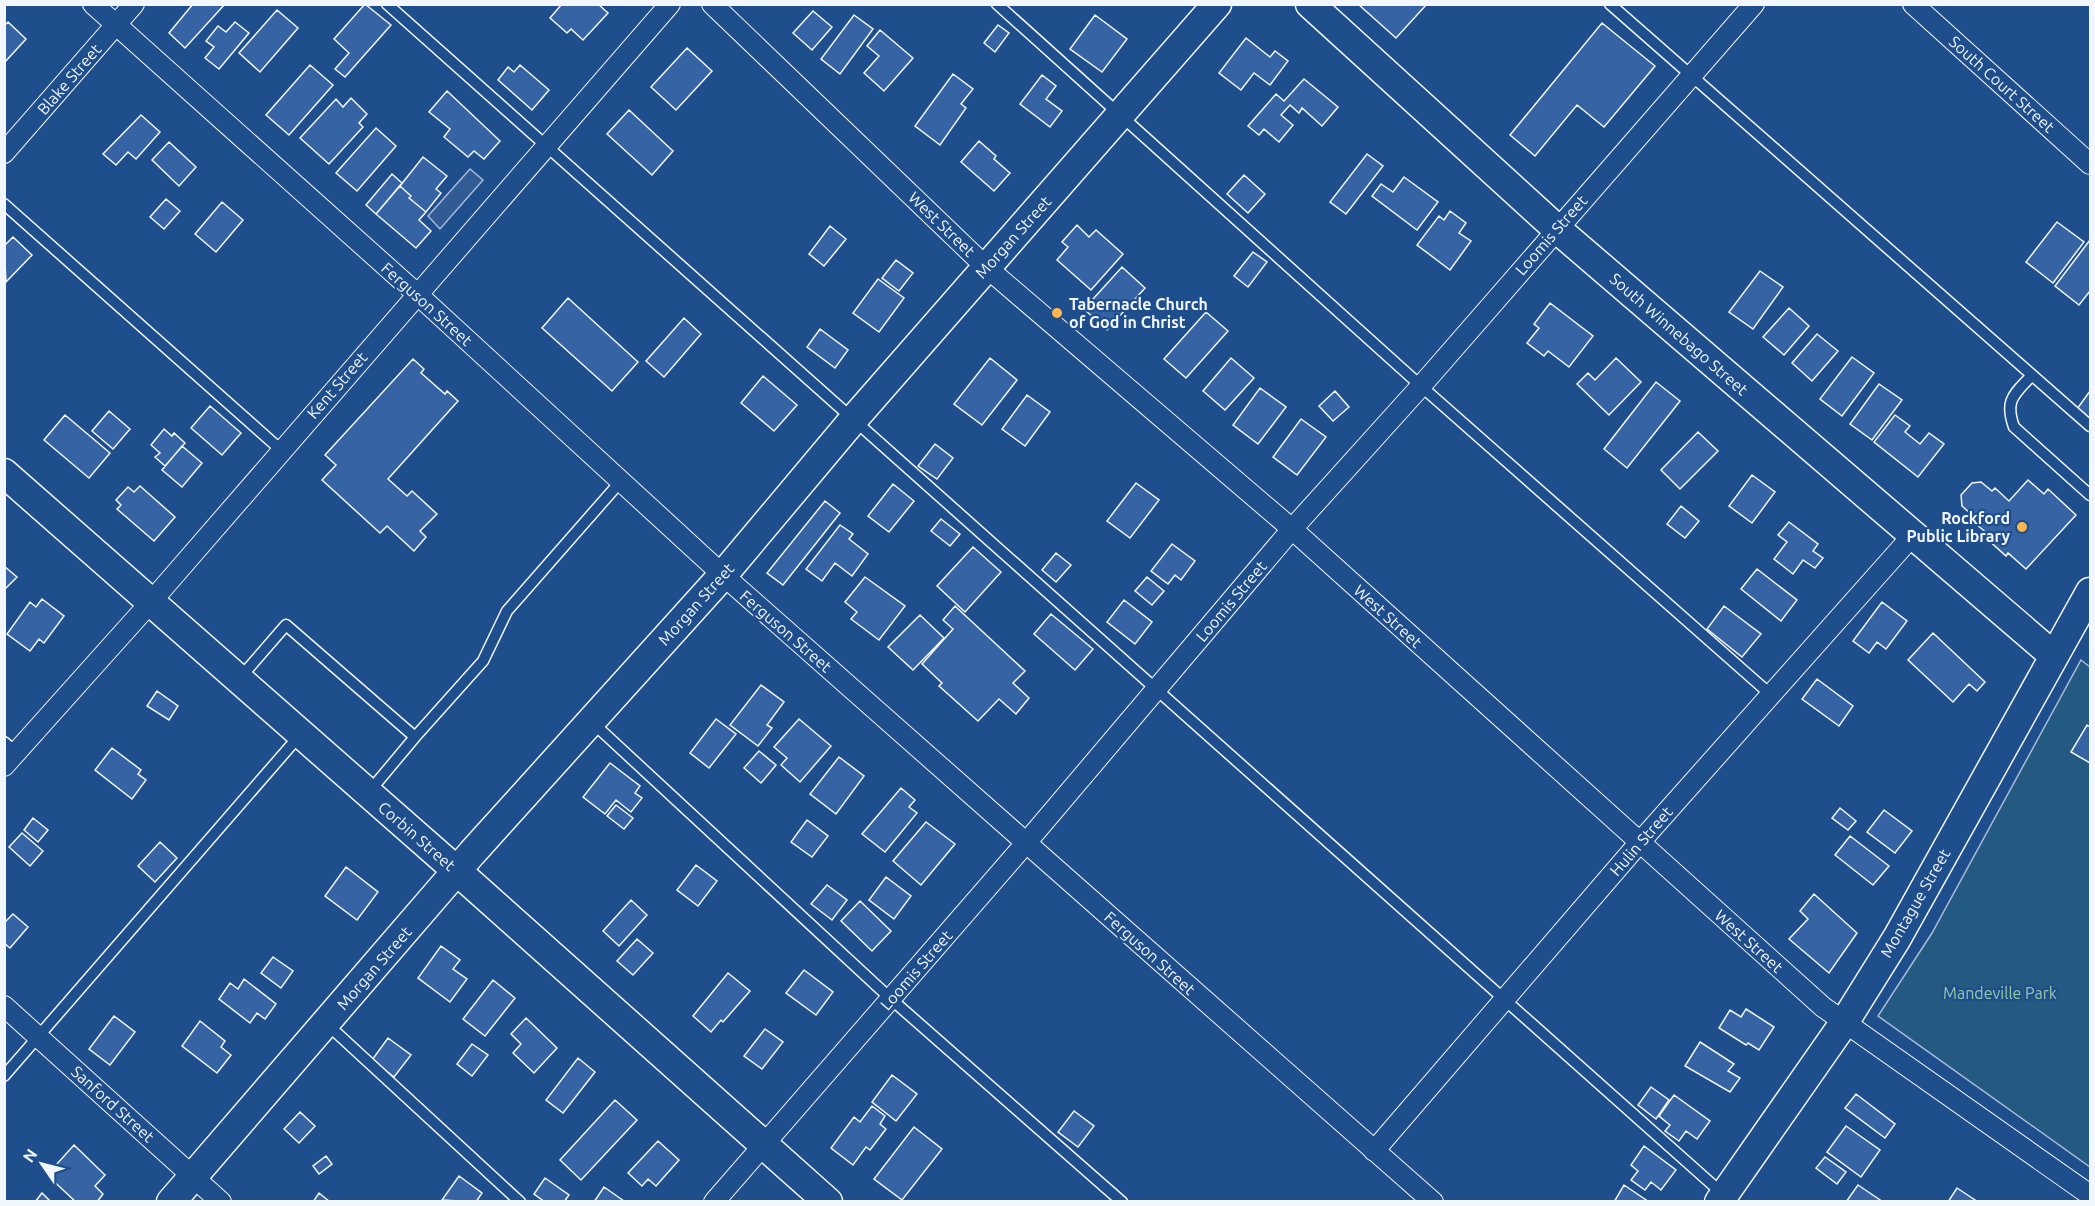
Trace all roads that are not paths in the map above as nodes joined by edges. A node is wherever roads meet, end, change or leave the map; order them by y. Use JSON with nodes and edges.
{"nodes":[{"id":1,"x":93,"y":4,"type":"edge"},
{"id":2,"x":134,"y":4,"type":"edge"},
{"id":3,"x":387,"y":4,"type":"edge"},
{"id":4,"x":670,"y":4,"type":"edge"},
{"id":5,"x":712,"y":4,"type":"edge"},
{"id":6,"x":997,"y":4,"type":"edge"},
{"id":7,"x":1217,"y":4,"type":"edge"},
{"id":8,"x":1310,"y":4,"type":"edge"},
{"id":9,"x":1610,"y":4,"type":"edge"},
{"id":10,"x":1754,"y":4,"type":"edge"},
{"id":11,"x":1913,"y":4,"type":"edge"},
{"id":12,"x":117,"y":25,"type":"junction"},
{"id":13,"x":1691,"y":76,"type":"junction"},
{"id":14,"x":1122,"y":115,"type":"junction"},
{"id":15,"x":546,"y":147,"type":"junction"},
{"id":16,"x":4,"y":153,"type":"edge"},
{"id":17,"x":2091,"y":164,"type":"edge"},
{"id":18,"x":4,"y":204,"type":"edge"},
{"id":19,"x":1557,"y":229,"type":"junction"},
{"id":20,"x":986,"y":267,"type":"junction"},
{"id":21,"x":417,"y":294,"type":"junction"},
{"id":22,"x":2032,"y":375,"type":"junction"},
{"id":23,"x":1421,"y":386,"type":"junction"},
{"id":24,"x":853,"y":420,"type":"junction"},
{"id":25,"x":2091,"y":426,"type":"edge"},
{"id":26,"x":280,"y":450,"type":"junction"},
{"id":27,"x":4,"y":473,"type":"edge"},
{"id":28,"x":621,"y":481,"type":"junction"},
{"id":29,"x":2091,"y":495,"type":"edge"},
{"id":30,"x":1292,"y":529,"type":"junction"},
{"id":31,"x":1913,"y":535,"type":"junction"},
{"id":32,"x":723,"y":575,"type":"junction"},
{"id":33,"x":2091,"y":592,"type":"edge"},
{"id":34,"x":150,"y":603,"type":"junction"},
{"id":35,"x":2054,"y":656,"type":"junction"},
{"id":36,"x":238,"y":680,"type":"junction"},
{"id":37,"x":1156,"y":690,"type":"junction"},
{"id":38,"x":1770,"y":694,"type":"junction"},
{"id":39,"x":591,"y":722,"type":"junction"},
{"id":40,"x":300,"y":735,"type":"junction"},
{"id":41,"x":416,"y":737,"type":"junction"},
{"id":42,"x":8,"y":753,"type":"edge"},
{"id":43,"x":368,"y":793,"type":"junction"},
{"id":44,"x":1640,"y":842,"type":"junction"},
{"id":45,"x":1026,"y":843,"type":"junction"},
{"id":46,"x":458,"y":871,"type":"junction"},
{"id":47,"x":891,"y":999,"type":"junction"},
{"id":48,"x":1504,"y":1001,"type":"junction"},
{"id":49,"x":4,"y":1006,"type":"edge"},
{"id":50,"x":326,"y":1023,"type":"junction"},
{"id":51,"x":1844,"y":1023,"type":"junction"},
{"id":52,"x":38,"y":1037,"type":"junction"},
{"id":53,"x":4,"y":1076,"type":"edge"},
{"id":54,"x":766,"y":1144,"type":"junction"},
{"id":55,"x":1374,"y":1151,"type":"junction"},
{"id":56,"x":193,"y":1176,"type":"junction"},
{"id":57,"x":2091,"y":1195,"type":"edge"},
{"id":58,"x":1721,"y":1198,"type":"edge"},
{"id":59,"x":171,"y":1202,"type":"edge"},
{"id":60,"x":221,"y":1202,"type":"edge"},
{"id":61,"x":520,"y":1202,"type":"edge"},
{"id":62,"x":714,"y":1202,"type":"edge"},
{"id":63,"x":828,"y":1202,"type":"edge"},
{"id":64,"x":1122,"y":1202,"type":"edge"},
{"id":65,"x":1433,"y":1202,"type":"edge"}],
"edges":[{"from":1,"to":12,"type":"street","name":"Ferguson Street"},
{"from":2,"to":12,"type":"street","name":"Blake Street"},
{"from":3,"to":15,"type":"lane"},
{"from":4,"to":15,"type":"street","name":"Kent Street"},
{"from":5,"to":20,"type":"street","name":"West Street"},
{"from":6,"to":14,"type":"lane"},
{"from":7,"to":14,"type":"street","name":"Morgan Street"},
{"from":8,"to":19,"type":"street","name":"South Winnebago Street"},
{"from":9,"to":13,"type":"lane"},
{"from":10,"to":13,"type":"street","name":"Loomis Street"},
{"from":11,"to":17,"type":"street","name":"South Court Street"},
{"from":12,"to":16,"type":"street","name":"Blake Street"},
{"from":12,"to":21,"type":"street","name":"Ferguson Street"},
{"from":13,"to":19,"type":"street","name":"Loomis Street"},
{"from":13,"to":22,"type":"lane"},
{"from":14,"to":20,"type":"street","name":"Morgan Street"},
{"from":14,"to":23,"type":"lane"},
{"from":15,"to":21,"type":"street","name":"Kent Street"},
{"from":15,"to":24,"type":"lane"},
{"from":18,"to":26,"type":"lane"},
{"from":19,"to":23,"type":"street","name":"Loomis Street"},
{"from":19,"to":31,"type":"street","name":"South Winnebago Street"},
{"from":20,"to":24,"type":"street","name":"Morgan Street"},
{"from":20,"to":30,"type":"street","name":"West Street"},
{"from":21,"to":26,"type":"street","name":"Kent Street"},
{"from":21,"to":28,"type":"street","name":"Ferguson Street"},
{"from":22,"to":25,"type":"lane"},
{"from":22,"to":29,"type":"lane"},
{"from":23,"to":30,"type":"street","name":"Loomis Street"},
{"from":23,"to":38,"type":"lane"},
{"from":24,"to":32,"type":"street","name":"Morgan Street"},
{"from":24,"to":37,"type":"lane"},
{"from":26,"to":34,"type":"street","name":"Kent Street"},
{"from":27,"to":34,"type":"street","name":"Corbin Street"},
{"from":28,"to":32,"type":"street","name":"Ferguson Street"},
{"from":28,"to":41,"type":"lane"},
{"from":30,"to":37,"type":"street","name":"Loomis Street"},
{"from":30,"to":44,"type":"street","name":"West Street"},
{"from":31,"to":35,"type":"street","name":"South Winnebago Street"},
{"from":31,"to":38,"type":"street","name":"Hulin Street"},
{"from":32,"to":39,"type":"street","name":"Morgan Street"},
{"from":32,"to":45,"type":"street","name":"Ferguson Street"},
{"from":33,"to":35,"type":"street","name":"Montague Street"},
{"from":34,"to":36,"type":"street","name":"Corbin Street"},
{"from":34,"to":42,"type":"street","name":"Kent Street"},
{"from":35,"to":51,"type":"street","name":"Montague Street"},
{"from":36,"to":40,"type":"street","name":"Corbin Street"},
{"from":36,"to":41,"type":"lane"},
{"from":37,"to":45,"type":"street","name":"Loomis Street"},
{"from":37,"to":48,"type":"lane"},
{"from":38,"to":44,"type":"street","name":"Hulin Street"},
{"from":39,"to":46,"type":"street","name":"Morgan Street"},
{"from":39,"to":47,"type":"lane"},
{"from":40,"to":43,"type":"street","name":"Corbin Street"},
{"from":40,"to":52,"type":"lane"},
{"from":41,"to":43,"type":"lane"},
{"from":43,"to":46,"type":"street","name":"Corbin Street"},
{"from":44,"to":48,"type":"street","name":"Hulin Street"},
{"from":44,"to":51,"type":"street","name":"West Street"},
{"from":45,"to":47,"type":"street","name":"Loomis Street"},
{"from":45,"to":55,"type":"street","name":"Ferguson Street"},
{"from":46,"to":50,"type":"street","name":"Morgan Street"},
{"from":46,"to":54,"type":"street","name":"Corbin Street"},
{"from":47,"to":54,"type":"street","name":"Loomis Street"},
{"from":47,"to":64,"type":"lane"},
{"from":48,"to":55,"type":"street","name":"Hulin Street"},
{"from":48,"to":58,"type":"lane"},
{"from":49,"to":52,"type":"street","name":"Sanford Street"},
{"from":50,"to":56,"type":"street","name":"Morgan Street"},
{"from":50,"to":61,"type":"lane"},
{"from":51,"to":57,"type":"street","name":"West Street"},
{"from":51,"to":58,"type":"street","name":"Montague Street"},
{"from":52,"to":53,"type":"lane"},
{"from":52,"to":56,"type":"street","name":"Sanford Street"},
{"from":54,"to":62,"type":"street","name":"Loomis Street"},
{"from":54,"to":63,"type":"street","name":"Corbin Street"},
{"from":55,"to":65,"type":"street","name":"Ferguson Street"},
{"from":56,"to":59,"type":"street","name":"Morgan Street"},
{"from":56,"to":60,"type":"street","name":"Sanford Street"}]}
